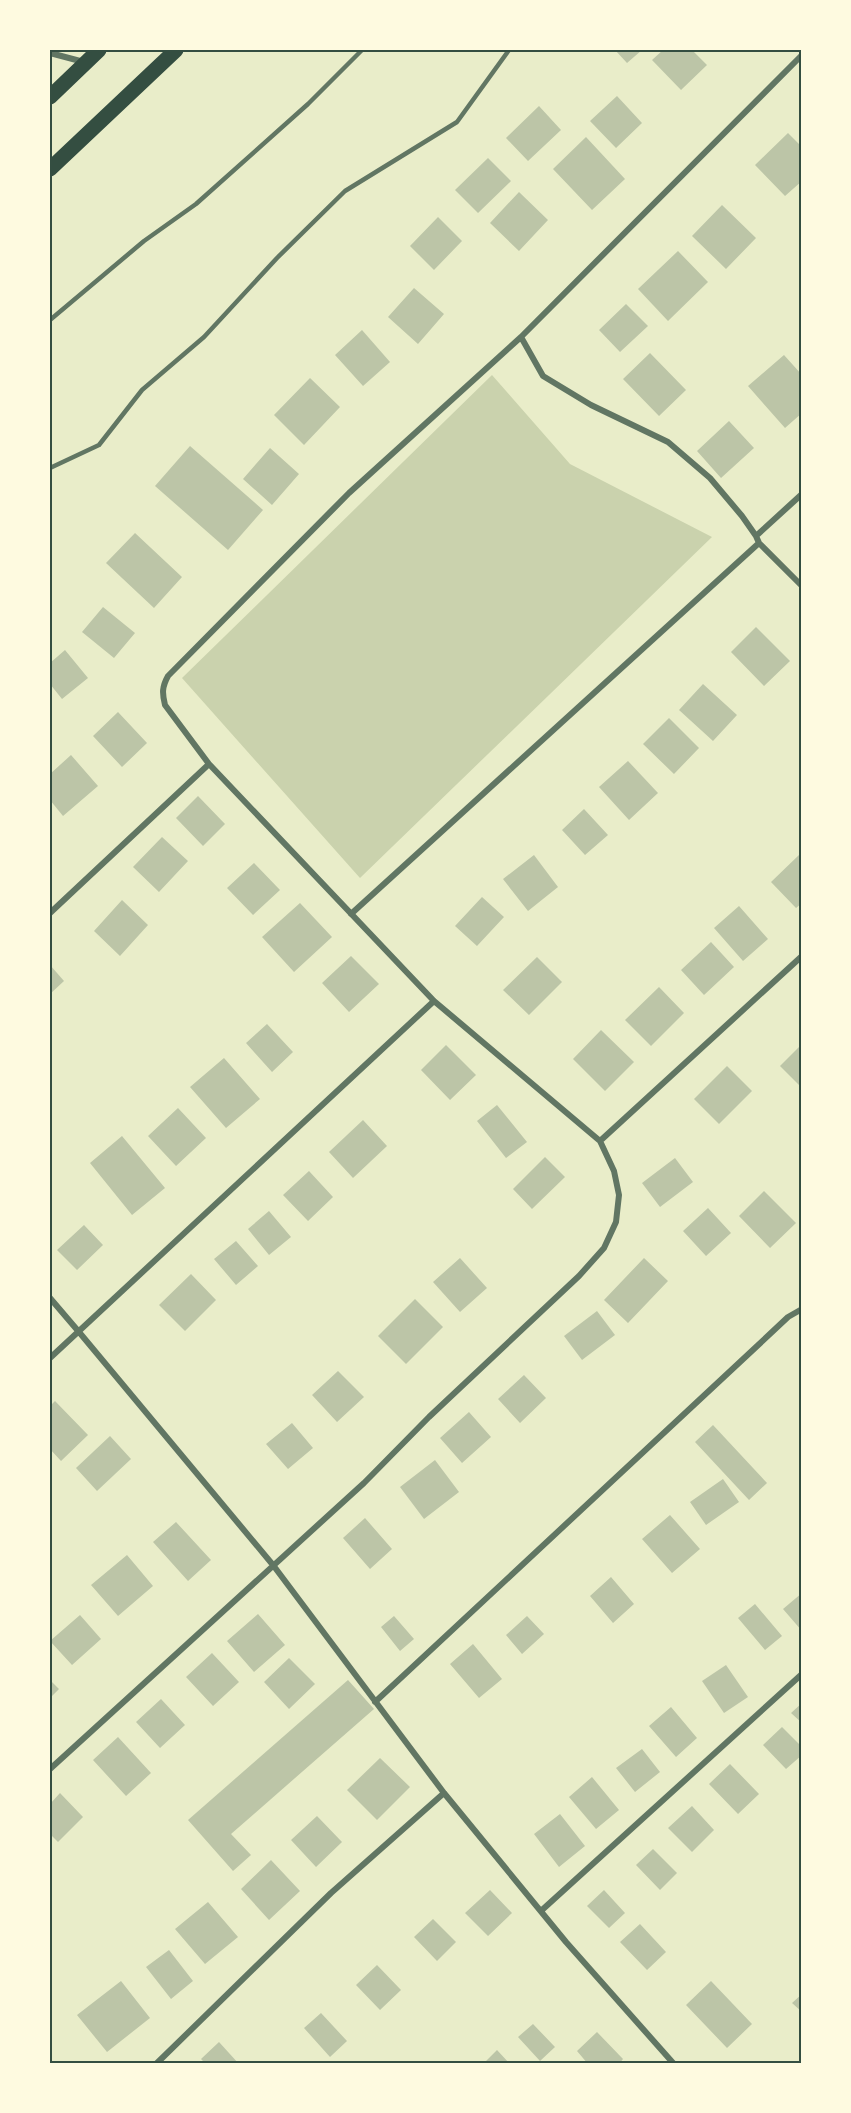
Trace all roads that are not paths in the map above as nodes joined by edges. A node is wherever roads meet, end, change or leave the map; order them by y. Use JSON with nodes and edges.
{"nodes":[{"id":1,"x":99,"y":50,"type":"edge"},
{"id":2,"x":176,"y":50,"type":"edge"},
{"id":3,"x":362,"y":50,"type":"edge"},
{"id":4,"x":509,"y":50,"type":"edge"},
{"id":5,"x":50,"y":53,"type":"edge"},
{"id":6,"x":801,"y":55,"type":"edge"},
{"id":7,"x":86,"y":62,"type":"junction"},
{"id":8,"x":50,"y":96,"type":"edge"},
{"id":9,"x":50,"y":169,"type":"edge"},
{"id":10,"x":50,"y":320,"type":"edge"},
{"id":11,"x":521,"y":337,"type":"junction"},
{"id":12,"x":50,"y":468,"type":"edge"},
{"id":13,"x":801,"y":494,"type":"edge"},
{"id":14,"x":758,"y":539,"type":"junction"},
{"id":15,"x":801,"y":586,"type":"edge"},
{"id":16,"x":208,"y":764,"type":"junction"},
{"id":17,"x":50,"y":913,"type":"edge"},
{"id":18,"x":351,"y":914,"type":"junction"},
{"id":19,"x":801,"y":956,"type":"edge"},
{"id":20,"x":434,"y":1001,"type":"junction"},
{"id":21,"x":600,"y":1142,"type":"junction"},
{"id":22,"x":50,"y":1298,"type":"edge"},
{"id":23,"x":801,"y":1309,"type":"edge"},
{"id":24,"x":79,"y":1332,"type":"junction"},
{"id":25,"x":50,"y":1358,"type":"edge"},
{"id":26,"x":273,"y":1565,"type":"junction"},
{"id":27,"x":801,"y":1674,"type":"edge"},
{"id":28,"x":375,"y":1702,"type":"junction"},
{"id":29,"x":50,"y":1769,"type":"edge"},
{"id":30,"x":444,"y":1793,"type":"junction"},
{"id":31,"x":542,"y":1910,"type":"junction"},
{"id":32,"x":156,"y":2064,"type":"edge"},
{"id":33,"x":674,"y":2064,"type":"edge"}],
"edges":[{"from":1,"to":7,"type":"main road"},
{"from":2,"to":9,"type":"main road"},
{"from":3,"to":10,"type":"lane"},
{"from":4,"to":12,"type":"lane"},
{"from":5,"to":7,"type":"street"},
{"from":6,"to":11,"type":"street"},
{"from":7,"to":8,"type":"main road"},
{"from":11,"to":14,"type":"street"},
{"from":11,"to":16,"type":"street"},
{"from":13,"to":14,"type":"street"},
{"from":14,"to":15,"type":"street"},
{"from":14,"to":18,"type":"street"},
{"from":16,"to":17,"type":"street"},
{"from":16,"to":18,"type":"street"},
{"from":18,"to":20,"type":"street"},
{"from":19,"to":21,"type":"street"},
{"from":20,"to":21,"type":"street"},
{"from":20,"to":24,"type":"street"},
{"from":21,"to":26,"type":"street"},
{"from":22,"to":24,"type":"street"},
{"from":23,"to":28,"type":"street"},
{"from":24,"to":25,"type":"street"},
{"from":24,"to":26,"type":"street"},
{"from":26,"to":28,"type":"street"},
{"from":26,"to":29,"type":"street"},
{"from":27,"to":31,"type":"street"},
{"from":28,"to":30,"type":"street"},
{"from":30,"to":31,"type":"street"},
{"from":30,"to":32,"type":"street"},
{"from":31,"to":33,"type":"street"}]}
